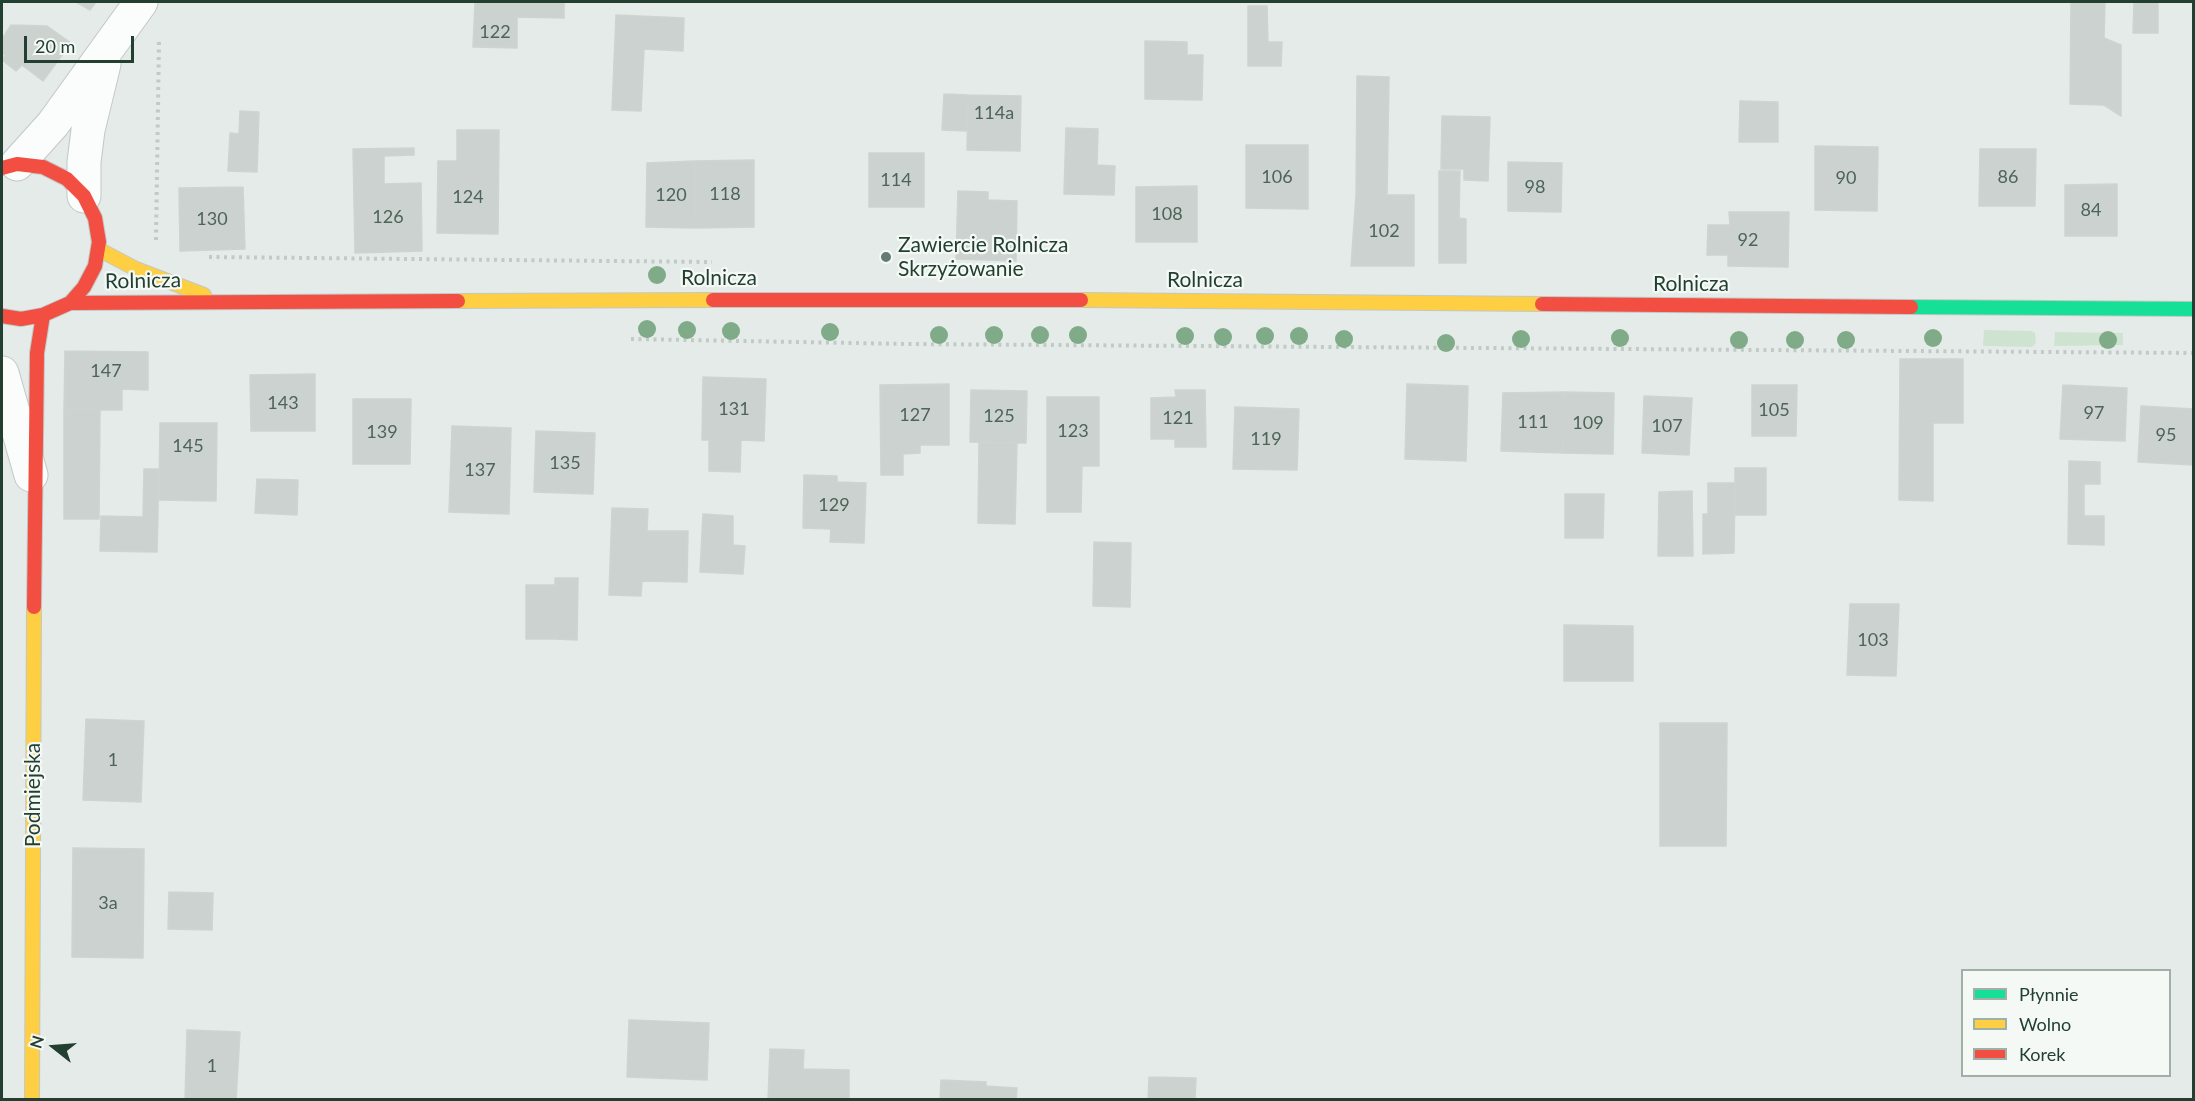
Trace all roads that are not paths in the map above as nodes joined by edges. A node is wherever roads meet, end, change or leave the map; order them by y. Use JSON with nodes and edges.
{"nodes":[{"id":1,"x":141,"y":2,"type":"edge"},
{"id":2,"x":108,"y":51,"type":"junction"},
{"id":3,"x":9,"y":166,"type":"edge"},
{"id":4,"x":84,"y":196,"type":"junction"},
{"id":5,"x":98,"y":249,"type":"junction"},
{"id":6,"x":217,"y":300,"type":"junction"},
{"id":7,"x":70,"y":303,"type":"junction"},
{"id":8,"x":2193,"y":309,"type":"edge"},
{"id":9,"x":43,"y":315,"type":"junction"},
{"id":10,"x":2,"y":316,"type":"edge"},
{"id":11,"x":2,"y":373,"type":"edge"},
{"id":12,"x":35,"y":491,"type":"junction"},
{"id":13,"x":32,"y":1100,"type":"edge"}],
"edges":[{"from":1,"to":2,"type":"street"},
{"from":2,"to":3,"type":"street"},
{"from":2,"to":4,"type":"street"},
{"from":3,"to":4,"type":"street"},
{"from":4,"to":5,"type":"street"},
{"from":5,"to":6,"type":"street","name":"Rolnicza"},
{"from":5,"to":7,"type":"street"},
{"from":6,"to":7,"type":"street","name":"Rolnicza"},
{"from":6,"to":8,"type":"street","name":"Rolnicza"},
{"from":7,"to":9,"type":"street"},
{"from":9,"to":10,"type":"street"},
{"from":9,"to":12,"type":"street","name":"Podmiejska"},
{"from":11,"to":12,"type":"street","name":"Podmiejska"},
{"from":12,"to":13,"type":"street","name":"Podmiejska"}]}
